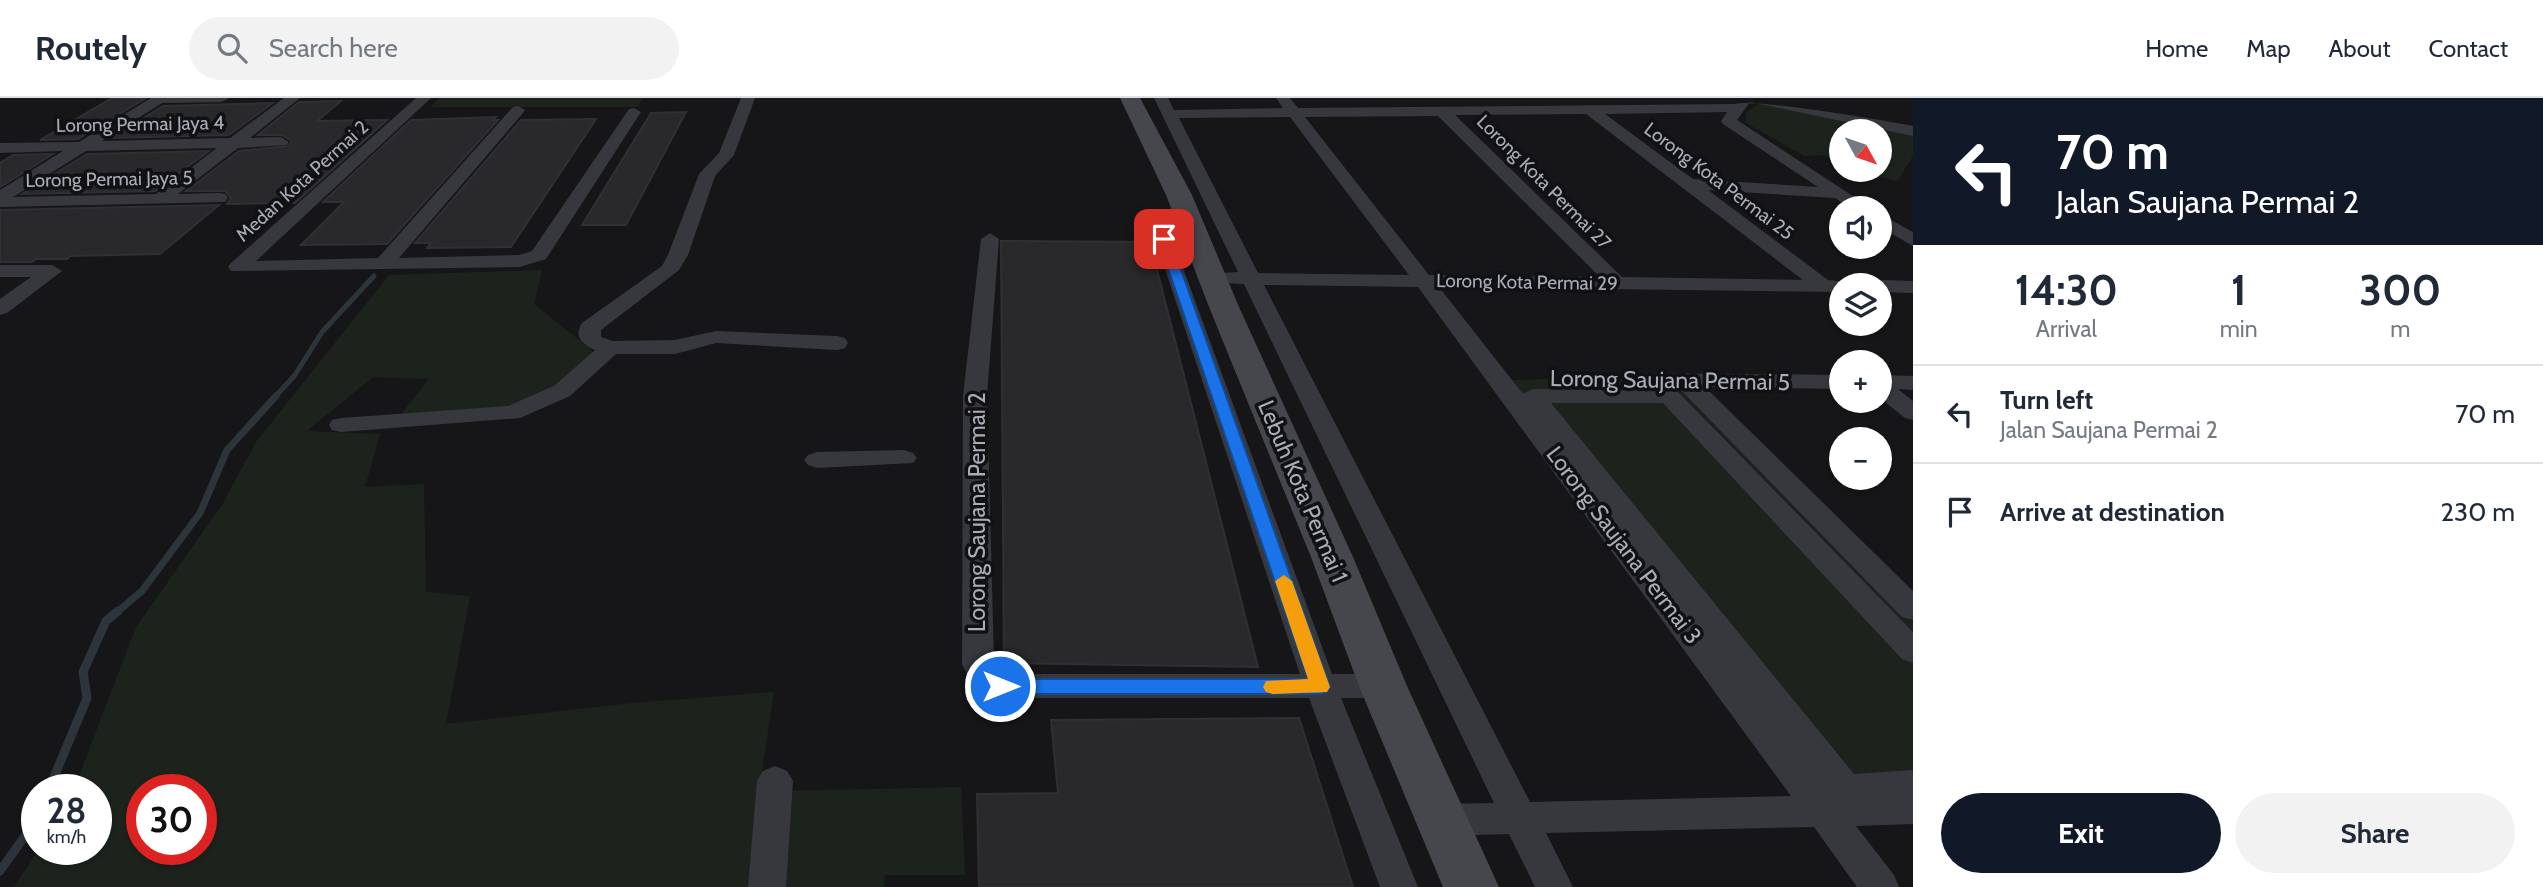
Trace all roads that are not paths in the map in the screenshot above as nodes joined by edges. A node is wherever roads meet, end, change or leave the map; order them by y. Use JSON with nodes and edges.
{"nodes":[{"id":1,"x":160,"y":98,"type":"edge"},
{"id":2,"x":222,"y":98,"type":"edge"},
{"id":3,"x":293,"y":98,"type":"edge"},
{"id":4,"x":424,"y":98,"type":"edge"},
{"id":5,"x":748,"y":98,"type":"edge"},
{"id":6,"x":1130,"y":98,"type":"edge"},
{"id":7,"x":1161,"y":98,"type":"edge"},
{"id":8,"x":1283,"y":98,"type":"edge"},
{"id":9,"x":1745,"y":101,"type":"edge"},
{"id":10,"x":1589,"y":109,"type":"junction"},
{"id":11,"x":518,"y":110,"type":"dead end"},
{"id":12,"x":1442,"y":111,"type":"junction"},
{"id":13,"x":634,"y":112,"type":"dead end"},
{"id":14,"x":1294,"y":113,"type":"junction"},
{"id":15,"x":1170,"y":114,"type":"junction"},
{"id":16,"x":1913,"y":131,"type":"edge"},
{"id":17,"x":281,"y":142,"type":"dead end"},
{"id":18,"x":233,"y":144,"type":"junction"},
{"id":19,"x":81,"y":146,"type":"junction"},
{"id":20,"x":0,"y":148,"type":"edge"},
{"id":21,"x":1686,"y":184,"type":"junction"},
{"id":22,"x":1839,"y":193,"type":"junction"},
{"id":23,"x":1844,"y":196,"type":"edge"},
{"id":24,"x":219,"y":198,"type":"dead end"},
{"id":25,"x":0,"y":199,"type":"edge"},
{"id":26,"x":159,"y":200,"type":"junction"},
{"id":27,"x":1892,"y":227,"type":"edge"},
{"id":28,"x":990,"y":239,"type":"dead end"},
{"id":29,"x":1164,"y":239,"type":"dead end"},
{"id":30,"x":1913,"y":240,"type":"edge"},
{"id":31,"x":384,"y":263,"type":"junction"},
{"id":32,"x":0,"y":271,"type":"edge"},
{"id":33,"x":1231,"y":278,"type":"junction"},
{"id":34,"x":1421,"y":280,"type":"junction"},
{"id":35,"x":1617,"y":283,"type":"junction"},
{"id":36,"x":1829,"y":284,"type":"edge"},
{"id":37,"x":1829,"y":286,"type":"edge"},
{"id":38,"x":1892,"y":286,"type":"edge"},
{"id":39,"x":1913,"y":287,"type":"edge"},
{"id":40,"x":0,"y":309,"type":"edge"},
{"id":41,"x":837,"y":343,"type":"dead end"},
{"id":42,"x":610,"y":348,"type":"junction"},
{"id":43,"x":1499,"y":379,"type":"junction"},
{"id":44,"x":1685,"y":380,"type":"junction"},
{"id":45,"x":1829,"y":382,"type":"edge"},
{"id":46,"x":1913,"y":383,"type":"edge"},
{"id":47,"x":1892,"y":384,"type":"edge"},
{"id":48,"x":1892,"y":395,"type":"edge"},
{"id":49,"x":1913,"y":413,"type":"edge"},
{"id":50,"x":341,"y":425,"type":"dead end"},
{"id":51,"x":904,"y":458,"type":"dead end"},
{"id":52,"x":817,"y":460,"type":"dead end"},
{"id":53,"x":1913,"y":609,"type":"edge"},
{"id":54,"x":1913,"y":651,"type":"edge"},
{"id":55,"x":1383,"y":686,"type":"junction"},
{"id":56,"x":1320,"y":687,"type":"junction"},
{"id":57,"x":775,"y":781,"type":"dead end"},
{"id":58,"x":1913,"y":785,"type":"edge"},
{"id":59,"x":1913,"y":809,"type":"edge"},
{"id":60,"x":1823,"y":812,"type":"junction"},
{"id":61,"x":1518,"y":816,"type":"junction"},
{"id":62,"x":1442,"y":820,"type":"junction"},
{"id":63,"x":767,"y":887,"type":"edge"},
{"id":64,"x":1399,"y":887,"type":"edge"},
{"id":65,"x":1471,"y":887,"type":"edge"},
{"id":66,"x":1554,"y":887,"type":"edge"},
{"id":67,"x":1880,"y":887,"type":"edge"}],
"edges":[{"from":1,"to":2,"type":"street"},
{"from":1,"to":19,"type":"street"},
{"from":3,"to":18,"type":"street"},
{"from":4,"to":31,"type":"street","name":"Medan Kota Permai 2"},
{"from":5,"to":42,"type":"street"},
{"from":6,"to":33,"type":"street","name":"Lebuh Kota Permai 1"},
{"from":7,"to":15,"type":"street","name":"Lebuh Kota Permai 1"},
{"from":8,"to":14,"type":"street","name":"Lorong Saujana Permai 3"},
{"from":9,"to":10,"type":"street"},
{"from":9,"to":16,"type":"street"},
{"from":9,"to":22,"type":"street"},
{"from":10,"to":12,"type":"street"},
{"from":10,"to":21,"type":"street","name":"Lorong Kota Permai 25"},
{"from":11,"to":31,"type":"street"},
{"from":12,"to":14,"type":"street"},
{"from":12,"to":35,"type":"street","name":"Lorong Kota Permai 27"},
{"from":13,"to":31,"type":"street"},
{"from":14,"to":15,"type":"street"},
{"from":14,"to":34,"type":"street","name":"Lorong Saujana Permai 3"},
{"from":15,"to":33,"type":"street","name":"Lebuh Kota Permai 1"},
{"from":17,"to":18,"type":"street","name":"Lorong Permai Jaya 4"},
{"from":18,"to":19,"type":"street","name":"Lorong Permai Jaya 4"},
{"from":18,"to":26,"type":"street"},
{"from":19,"to":20,"type":"street","name":"Lorong Permai Jaya 4"},
{"from":19,"to":25,"type":"street"},
{"from":21,"to":22,"type":"street"},
{"from":21,"to":36,"type":"street","name":"Lorong Kota Permai 25"},
{"from":22,"to":23,"type":"street"},
{"from":24,"to":26,"type":"street","name":"Lorong Permai Jaya 5"},
{"from":25,"to":26,"type":"street","name":"Lorong Permai Jaya 5"},
{"from":27,"to":30,"type":"street"},
{"from":28,"to":56,"type":"street","name":"Lorong Saujana Permai 2"},
{"from":29,"to":56,"type":"street"},
{"from":32,"to":40,"type":"street"},
{"from":33,"to":34,"type":"street","name":"Lorong Kota Permai 29"},
{"from":33,"to":55,"type":"street","name":"Lebuh Kota Permai 1"},
{"from":33,"to":61,"type":"street","name":"Lebuh Kota Permai 1"},
{"from":34,"to":35,"type":"street","name":"Lorong Kota Permai 29"},
{"from":34,"to":43,"type":"street","name":"Lorong Saujana Permai 3"},
{"from":35,"to":37,"type":"street","name":"Lorong Kota Permai 29"},
{"from":38,"to":39,"type":"street"},
{"from":41,"to":42,"type":"street"},
{"from":42,"to":50,"type":"street"},
{"from":43,"to":44,"type":"street","name":"Lorong Saujana Permai 5"},
{"from":43,"to":60,"type":"street","name":"Lorong Saujana Permai 3"},
{"from":44,"to":45,"type":"street","name":"Lorong Saujana Permai 5"},
{"from":44,"to":53,"type":"street"},
{"from":46,"to":47,"type":"street"},
{"from":48,"to":49,"type":"street"},
{"from":51,"to":52,"type":"street"},
{"from":54,"to":58,"type":"street"},
{"from":55,"to":56,"type":"street","name":"Lorong Saujana Permai 2"},
{"from":55,"to":62,"type":"street","name":"Lebuh Kota Permai 1"},
{"from":56,"to":64,"type":"street"},
{"from":57,"to":63,"type":"street"},
{"from":59,"to":60,"type":"street"},
{"from":60,"to":61,"type":"street"},
{"from":60,"to":67,"type":"street","name":"Lorong Saujana Permai 3"},
{"from":61,"to":62,"type":"street"},
{"from":61,"to":66,"type":"street"},
{"from":62,"to":65,"type":"street","name":"Lebuh Kota Permai 1"}]}
